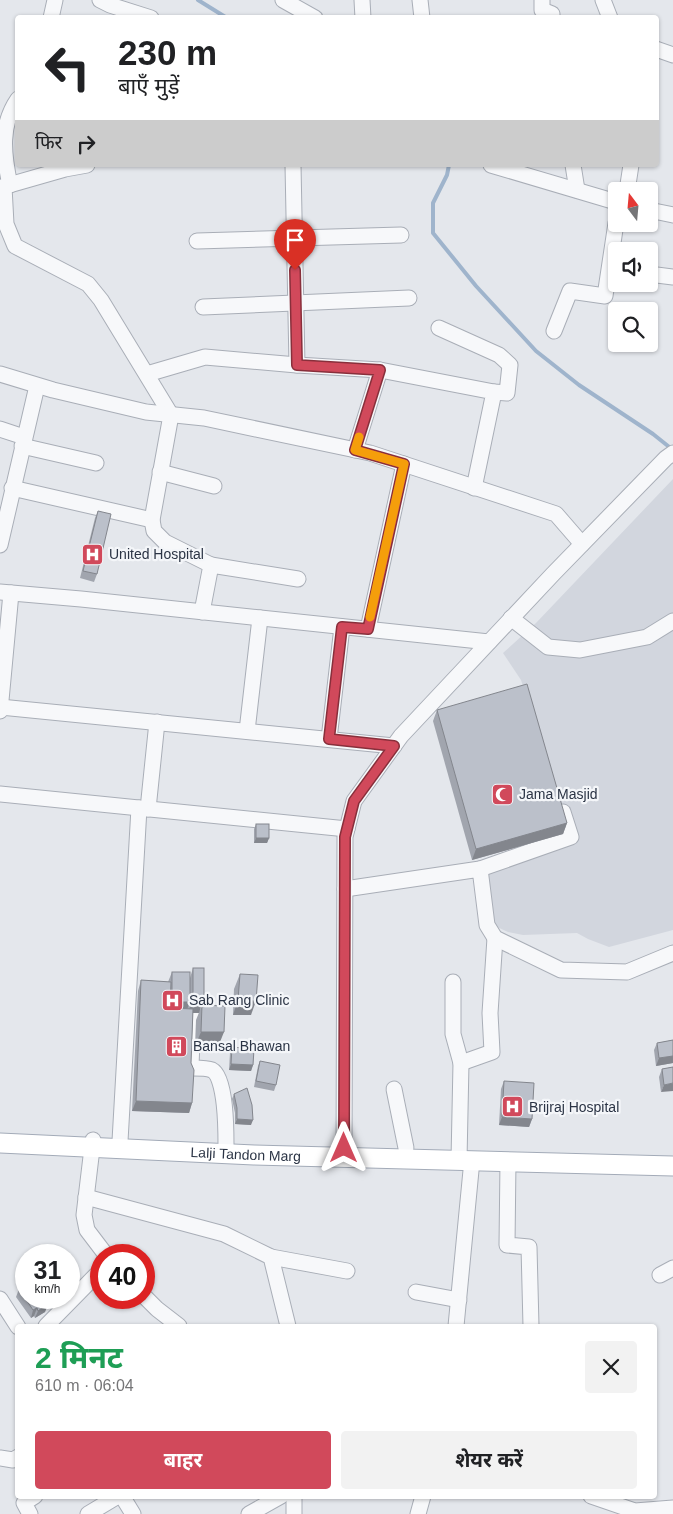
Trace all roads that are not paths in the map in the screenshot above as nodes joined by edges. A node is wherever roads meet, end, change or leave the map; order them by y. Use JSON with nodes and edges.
{"nodes":[{"id":1,"x":55,"y":0,"type":"edge"},
{"id":2,"x":100,"y":0,"type":"edge"},
{"id":3,"x":362,"y":0,"type":"edge"},
{"id":4,"x":420,"y":0,"type":"edge"},
{"id":5,"x":542,"y":0,"type":"edge"},
{"id":6,"x":603,"y":0,"type":"edge"},
{"id":7,"x":292,"y":2,"type":"edge"},
{"id":8,"x":52,"y":15,"type":"edge"},
{"id":9,"x":142,"y":15,"type":"edge"},
{"id":10,"x":311,"y":15,"type":"edge"},
{"id":11,"x":363,"y":15,"type":"edge"},
{"id":12,"x":422,"y":15,"type":"edge"},
{"id":13,"x":552,"y":15,"type":"edge"},
{"id":14,"x":609,"y":15,"type":"edge"},
{"id":15,"x":659,"y":50,"type":"edge"},
{"id":16,"x":673,"y":55,"type":"edge"},
{"id":17,"x":15,"y":101,"type":"edge"},
{"id":18,"x":76,"y":167,"type":"edge"},
{"id":19,"x":293,"y":167,"type":"edge"},
{"id":20,"x":498,"y":167,"type":"edge"},
{"id":21,"x":573,"y":167,"type":"edge"},
{"id":22,"x":631,"y":167,"type":"edge"},
{"id":23,"x":629,"y":182,"type":"edge"},
{"id":24,"x":5,"y":187,"type":"edge"},
{"id":25,"x":577,"y":190,"type":"junction"},
{"id":26,"x":608,"y":200,"type":"edge"},
{"id":27,"x":658,"y":212,"type":"edge"},
{"id":28,"x":673,"y":215,"type":"edge"},
{"id":29,"x":3,"y":225,"type":"edge"},
{"id":30,"x":401,"y":235,"type":"dead end"},
{"id":31,"x":295,"y":238,"type":"junction"},
{"id":32,"x":197,"y":241,"type":"dead end"},
{"id":33,"x":658,"y":275,"type":"edge"},
{"id":34,"x":673,"y":277,"type":"edge"},
{"id":35,"x":608,"y":286,"type":"edge"},
{"id":36,"x":409,"y":298,"type":"dead end"},
{"id":37,"x":296,"y":303,"type":"junction"},
{"id":38,"x":203,"y":307,"type":"dead end"},
{"id":39,"x":439,"y":328,"type":"dead end"},
{"id":40,"x":554,"y":331,"type":"dead end"},
{"id":41,"x":297,"y":365,"type":"junction"},
{"id":42,"x":380,"y":370,"type":"junction"},
{"id":43,"x":0,"y":374,"type":"edge"},
{"id":44,"x":147,"y":374,"type":"junction"},
{"id":45,"x":37,"y":386,"type":"junction"},
{"id":46,"x":494,"y":392,"type":"junction"},
{"id":47,"x":171,"y":415,"type":"junction"},
{"id":48,"x":0,"y":429,"type":"edge"},
{"id":49,"x":23,"y":442,"type":"junction"},
{"id":50,"x":355,"y":450,"type":"junction"},
{"id":51,"x":669,"y":456,"type":"edge"},
{"id":52,"x":96,"y":463,"type":"dead end"},
{"id":53,"x":404,"y":464,"type":"junction"},
{"id":54,"x":160,"y":472,"type":"junction"},
{"id":55,"x":214,"y":486,"type":"dead end"},
{"id":56,"x":12,"y":488,"type":"junction"},
{"id":57,"x":474,"y":488,"type":"junction"},
{"id":58,"x":152,"y":520,"type":"junction"},
{"id":59,"x":582,"y":544,"type":"junction"},
{"id":60,"x":0,"y":545,"type":"edge"},
{"id":61,"x":211,"y":565,"type":"junction"},
{"id":62,"x":298,"y":579,"type":"dead end"},
{"id":63,"x":6,"y":593,"type":"edge"},
{"id":64,"x":202,"y":612,"type":"junction"},
{"id":65,"x":260,"y":618,"type":"junction"},
{"id":66,"x":511,"y":618,"type":"junction"},
{"id":67,"x":673,"y":621,"type":"edge"},
{"id":68,"x":342,"y":627,"type":"junction"},
{"id":69,"x":368,"y":629,"type":"junction"},
{"id":70,"x":489,"y":642,"type":"junction"},
{"id":71,"x":0,"y":707,"type":"edge"},
{"id":72,"x":0,"y":711,"type":"edge"},
{"id":73,"x":157,"y":722,"type":"junction"},
{"id":74,"x":247,"y":731,"type":"junction"},
{"id":75,"x":329,"y":739,"type":"junction"},
{"id":76,"x":394,"y":746,"type":"junction"},
{"id":77,"x":0,"y":794,"type":"edge"},
{"id":78,"x":144,"y":808,"type":"junction"},
{"id":79,"x":563,"y":812,"type":"edge"},
{"id":80,"x":347,"y":829,"type":"junction"},
{"id":81,"x":480,"y":869,"type":"junction"},
{"id":82,"x":344,"y":889,"type":"junction"},
{"id":83,"x":495,"y":938,"type":"junction"},
{"id":84,"x":673,"y":954,"type":"edge"},
{"id":85,"x":453,"y":982,"type":"dead end"},
{"id":86,"x":210,"y":1017,"type":"edge"},
{"id":87,"x":461,"y":1063,"type":"junction"},
{"id":88,"x":394,"y":1090,"type":"dead end"},
{"id":89,"x":0,"y":1136,"type":"edge"},
{"id":90,"x":120,"y":1141,"type":"junction"},
{"id":91,"x":0,"y":1143,"type":"edge"},
{"id":92,"x":92,"y":1143,"type":"junction"},
{"id":93,"x":226,"y":1145,"type":"junction"},
{"id":94,"x":406,"y":1148,"type":"junction"},
{"id":95,"x":344,"y":1152,"type":"junction"},
{"id":96,"x":673,"y":1153,"type":"edge"},
{"id":97,"x":464,"y":1156,"type":"junction"},
{"id":98,"x":636,"y":1158,"type":"junction"},
{"id":99,"x":508,"y":1161,"type":"junction"},
{"id":100,"x":673,"y":1166,"type":"edge"},
{"id":101,"x":86,"y":1197,"type":"junction"},
{"id":102,"x":98,"y":1244,"type":"edge"},
{"id":103,"x":271,"y":1256,"type":"junction"},
{"id":104,"x":346,"y":1271,"type":"dead end"},
{"id":105,"x":90,"y":1281,"type":"edge"},
{"id":106,"x":416,"y":1292,"type":"dead end"},
{"id":107,"x":0,"y":1299,"type":"edge"},
{"id":108,"x":459,"y":1300,"type":"junction"},
{"id":109,"x":155,"y":1307,"type":"edge"},
{"id":110,"x":16,"y":1324,"type":"edge"},
{"id":111,"x":48,"y":1324,"type":"edge"},
{"id":112,"x":176,"y":1324,"type":"edge"},
{"id":113,"x":288,"y":1324,"type":"edge"},
{"id":114,"x":456,"y":1324,"type":"edge"},
{"id":115,"x":531,"y":1324,"type":"edge"},
{"id":116,"x":0,"y":1458,"type":"edge"},
{"id":117,"x":15,"y":1459,"type":"edge"},
{"id":118,"x":30,"y":1499,"type":"edge"},
{"id":119,"x":113,"y":1499,"type":"edge"},
{"id":120,"x":124,"y":1499,"type":"edge"},
{"id":121,"x":276,"y":1499,"type":"edge"},
{"id":122,"x":294,"y":1499,"type":"edge"},
{"id":123,"x":422,"y":1499,"type":"edge"},
{"id":124,"x":599,"y":1499,"type":"edge"},
{"id":125,"x":673,"y":1508,"type":"edge"},
{"id":126,"x":635,"y":1513,"type":"edge"},
{"id":127,"x":30,"y":1514,"type":"edge"},
{"id":128,"x":88,"y":1514,"type":"edge"},
{"id":129,"x":133,"y":1514,"type":"edge"},
{"id":130,"x":248,"y":1514,"type":"edge"},
{"id":131,"x":294,"y":1514,"type":"edge"},
{"id":132,"x":418,"y":1514,"type":"edge"}],
"edges":[{"from":1,"to":8,"type":"street"},
{"from":2,"to":9,"type":"street"},
{"from":3,"to":11,"type":"street"},
{"from":4,"to":12,"type":"street"},
{"from":5,"to":13,"type":"street"},
{"from":6,"to":14,"type":"street"},
{"from":7,"to":10,"type":"street"},
{"from":15,"to":16,"type":"street"},
{"from":17,"to":24,"type":"street"},
{"from":18,"to":24,"type":"street"},
{"from":19,"to":31,"type":"street"},
{"from":20,"to":25,"type":"street"},
{"from":21,"to":25,"type":"street"},
{"from":22,"to":23,"type":"street"},
{"from":24,"to":29,"type":"street"},
{"from":25,"to":26,"type":"street"},
{"from":27,"to":28,"type":"street"},
{"from":29,"to":44,"type":"street"},
{"from":30,"to":31,"type":"street"},
{"from":31,"to":32,"type":"street"},
{"from":31,"to":37,"type":"street"},
{"from":33,"to":34,"type":"street"},
{"from":35,"to":40,"type":"street"},
{"from":36,"to":37,"type":"street"},
{"from":37,"to":38,"type":"street"},
{"from":37,"to":41,"type":"street"},
{"from":39,"to":46,"type":"street"},
{"from":41,"to":42,"type":"street"},
{"from":41,"to":44,"type":"street"},
{"from":42,"to":46,"type":"street"},
{"from":42,"to":50,"type":"street"},
{"from":43,"to":45,"type":"street"},
{"from":44,"to":47,"type":"street"},
{"from":45,"to":47,"type":"street"},
{"from":45,"to":49,"type":"street"},
{"from":46,"to":57,"type":"street"},
{"from":47,"to":50,"type":"street"},
{"from":47,"to":54,"type":"street"},
{"from":48,"to":49,"type":"street"},
{"from":49,"to":52,"type":"street"},
{"from":49,"to":56,"type":"street"},
{"from":50,"to":53,"type":"street"},
{"from":51,"to":59,"type":"street"},
{"from":53,"to":57,"type":"street"},
{"from":53,"to":69,"type":"street"},
{"from":54,"to":55,"type":"street"},
{"from":54,"to":58,"type":"street"},
{"from":56,"to":58,"type":"street"},
{"from":56,"to":60,"type":"street"},
{"from":57,"to":59,"type":"street"},
{"from":58,"to":61,"type":"street"},
{"from":59,"to":66,"type":"street"},
{"from":61,"to":62,"type":"street"},
{"from":61,"to":64,"type":"street"},
{"from":63,"to":64,"type":"street"},
{"from":63,"to":71,"type":"street"},
{"from":64,"to":65,"type":"street"},
{"from":65,"to":68,"type":"street"},
{"from":65,"to":74,"type":"street"},
{"from":66,"to":67,"type":"street"},
{"from":66,"to":70,"type":"street"},
{"from":68,"to":69,"type":"street"},
{"from":68,"to":75,"type":"street"},
{"from":69,"to":70,"type":"street"},
{"from":70,"to":76,"type":"street"},
{"from":71,"to":72,"type":"street"},
{"from":71,"to":73,"type":"street"},
{"from":73,"to":74,"type":"street"},
{"from":73,"to":78,"type":"street"},
{"from":74,"to":75,"type":"street"},
{"from":75,"to":76,"type":"street"},
{"from":76,"to":80,"type":"street"},
{"from":77,"to":78,"type":"street"},
{"from":78,"to":80,"type":"street"},
{"from":78,"to":90,"type":"street"},
{"from":79,"to":81,"type":"street"},
{"from":80,"to":82,"type":"street"},
{"from":81,"to":82,"type":"street"},
{"from":81,"to":83,"type":"street"},
{"from":82,"to":95,"type":"street"},
{"from":83,"to":84,"type":"street"},
{"from":83,"to":87,"type":"street"},
{"from":85,"to":87,"type":"street"},
{"from":86,"to":93,"type":"street"},
{"from":87,"to":97,"type":"street"},
{"from":88,"to":94,"type":"street"},
{"from":89,"to":92,"type":"main road","name":"Lalji Tandon Marg"},
{"from":90,"to":92,"type":"main road","name":"Lalji Tandon Marg"},
{"from":90,"to":93,"type":"main road","name":"Lalji Tandon Marg"},
{"from":91,"to":92,"type":"main road","name":"Lalji Tandon Marg"},
{"from":92,"to":95,"type":"main road","name":"Lalji Tandon Marg"},
{"from":92,"to":101,"type":"street"},
{"from":93,"to":95,"type":"main road","name":"Lalji Tandon Marg"},
{"from":94,"to":95,"type":"main road","name":"Lalji Tandon Marg"},
{"from":94,"to":97,"type":"main road","name":"Lalji Tandon Marg"},
{"from":95,"to":97,"type":"main road","name":"Lalji Tandon Marg"},
{"from":96,"to":98,"type":"main road","name":"Lalji Tandon Marg"},
{"from":97,"to":98,"type":"main road","name":"Lalji Tandon Marg"},
{"from":97,"to":99,"type":"main road","name":"Lalji Tandon Marg"},
{"from":97,"to":108,"type":"street"},
{"from":98,"to":99,"type":"main road","name":"Lalji Tandon Marg"},
{"from":98,"to":100,"type":"main road","name":"Lalji Tandon Marg"},
{"from":99,"to":115,"type":"street"},
{"from":101,"to":102,"type":"street"},
{"from":101,"to":103,"type":"street"},
{"from":103,"to":104,"type":"street"},
{"from":103,"to":113,"type":"street"},
{"from":105,"to":111,"type":"street"},
{"from":106,"to":108,"type":"street"},
{"from":107,"to":110,"type":"street"},
{"from":108,"to":114,"type":"street"},
{"from":109,"to":112,"type":"street"},
{"from":116,"to":117,"type":"street"},
{"from":118,"to":127,"type":"street"},
{"from":119,"to":128,"type":"street"},
{"from":120,"to":129,"type":"street"},
{"from":121,"to":130,"type":"street"},
{"from":122,"to":131,"type":"street"},
{"from":123,"to":132,"type":"street"},
{"from":124,"to":126,"type":"street"},
{"from":125,"to":126,"type":"street"}]}
